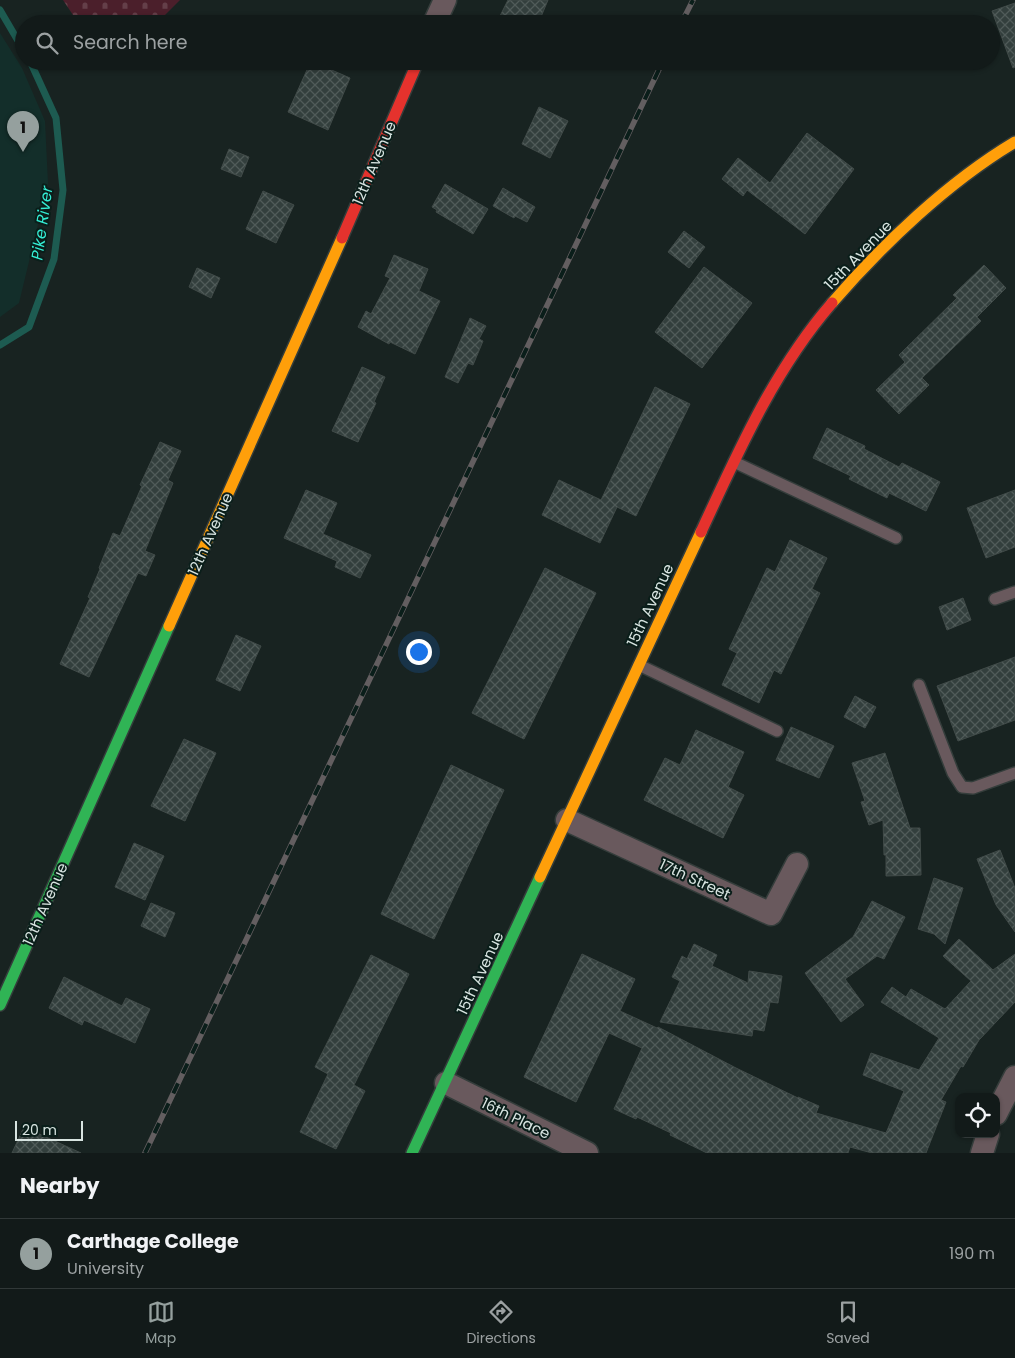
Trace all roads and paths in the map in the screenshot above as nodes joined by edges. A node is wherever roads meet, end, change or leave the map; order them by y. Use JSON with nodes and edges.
{"nodes":[{"id":1,"x":445,"y":0,"type":"edge"},
{"id":2,"x":438,"y":15,"type":"edge"},
{"id":3,"x":414,"y":70,"type":"edge"},
{"id":4,"x":1015,"y":142,"type":"edge"},
{"id":5,"x":734,"y":462,"type":"junction"},
{"id":6,"x":896,"y":538,"type":"dead end"},
{"id":7,"x":1015,"y":592,"type":"edge"},
{"id":8,"x":996,"y":599,"type":"dead end"},
{"id":9,"x":639,"y":665,"type":"junction"},
{"id":10,"x":919,"y":684,"type":"dead end"},
{"id":11,"x":777,"y":731,"type":"dead end"},
{"id":12,"x":1015,"y":774,"type":"edge"},
{"id":13,"x":567,"y":820,"type":"junction"},
{"id":14,"x":797,"y":864,"type":"dead end"},
{"id":15,"x":0,"y":1005,"type":"edge"},
{"id":16,"x":1015,"y":1077,"type":"edge"},
{"id":17,"x":446,"y":1083,"type":"junction"},
{"id":18,"x":1000,"y":1106,"type":"edge"},
{"id":19,"x":987,"y":1138,"type":"edge"},
{"id":20,"x":412,"y":1153,"type":"edge"},
{"id":21,"x":587,"y":1153,"type":"edge"},
{"id":22,"x":982,"y":1153,"type":"edge"}],
"edges":[{"from":1,"to":2,"type":"street"},
{"from":3,"to":15,"type":"street","name":"12th Avenue"},
{"from":4,"to":5,"type":"street","name":"15th Avenue"},
{"from":5,"to":6,"type":"lane"},
{"from":5,"to":9,"type":"street","name":"15th Avenue"},
{"from":7,"to":8,"type":"lane"},
{"from":9,"to":11,"type":"lane"},
{"from":9,"to":13,"type":"street","name":"15th Avenue"},
{"from":10,"to":12,"type":"lane"},
{"from":13,"to":14,"type":"street","name":"17th Street"},
{"from":13,"to":17,"type":"street","name":"15th Avenue"},
{"from":16,"to":18,"type":"street"},
{"from":17,"to":20,"type":"street","name":"15th Avenue"},
{"from":17,"to":21,"type":"street","name":"16th Place"},
{"from":19,"to":22,"type":"street"}]}
